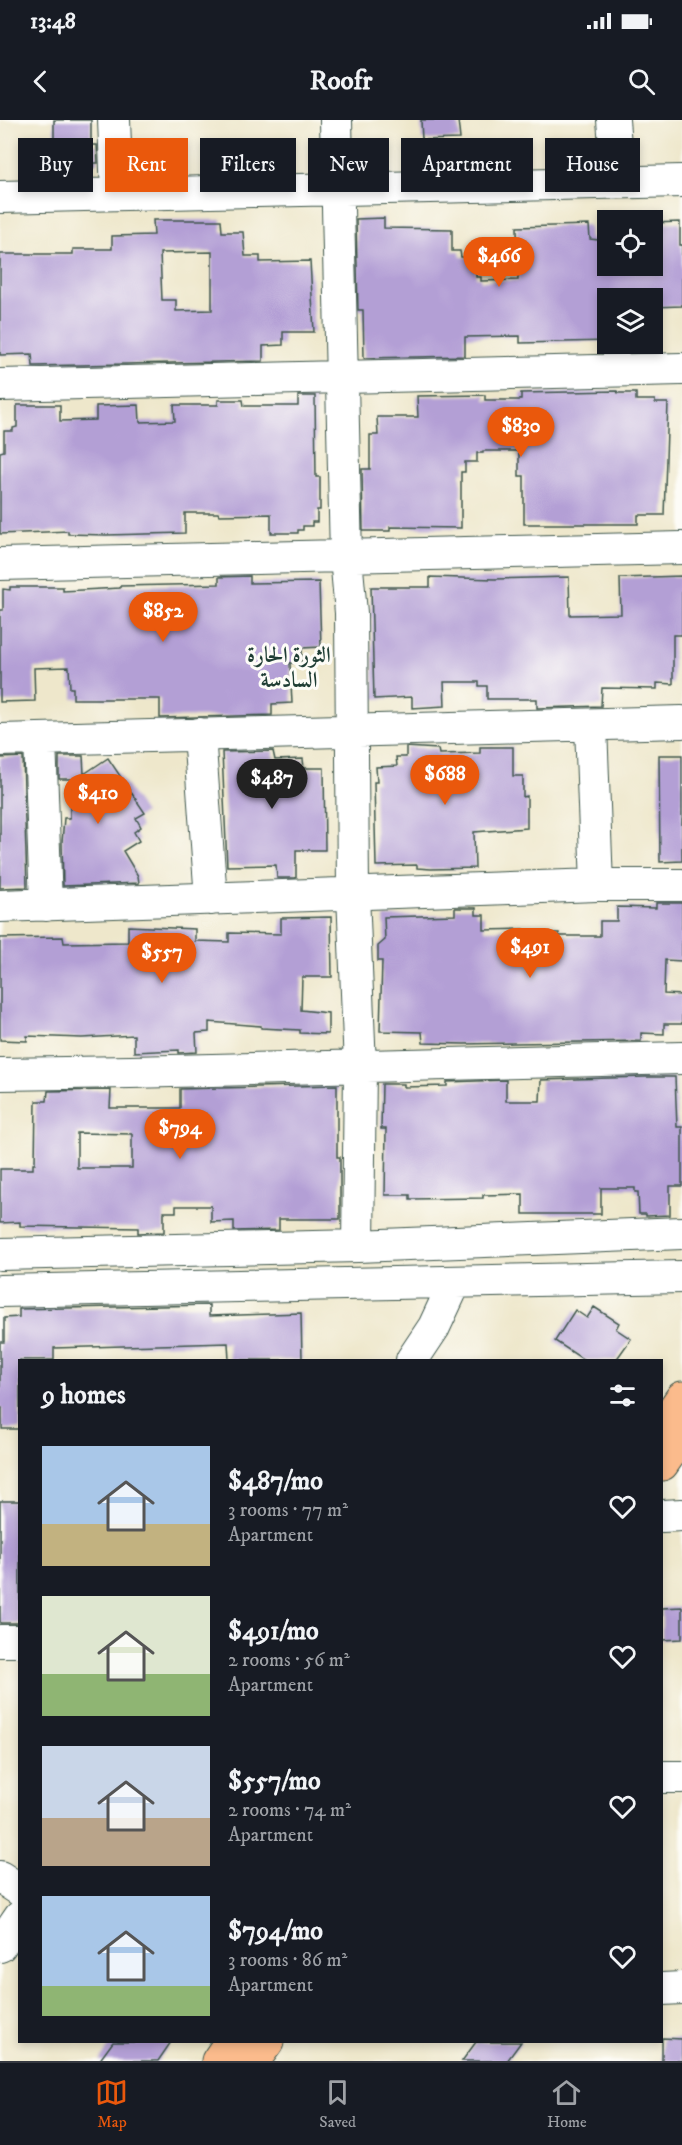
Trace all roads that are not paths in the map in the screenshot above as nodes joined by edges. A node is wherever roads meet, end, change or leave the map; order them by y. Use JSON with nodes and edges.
{"nodes":[{"id":1,"x":114,"y":120,"type":"edge"},
{"id":2,"x":336,"y":120,"type":"edge"},
{"id":3,"x":613,"y":120,"type":"edge"},
{"id":4,"x":337,"y":138,"type":"edge"},
{"id":5,"x":614,"y":138,"type":"edge"},
{"id":6,"x":682,"y":181,"type":"edge"},
{"id":7,"x":640,"y":182,"type":"edge"},
{"id":8,"x":545,"y":184,"type":"edge"},
{"id":9,"x":389,"y":188,"type":"edge"},
{"id":10,"x":308,"y":190,"type":"edge"},
{"id":11,"x":338,"y":192,"type":"edge"},
{"id":12,"x":117,"y":194,"type":"junction"},
{"id":13,"x":0,"y":197,"type":"edge"},
{"id":14,"x":682,"y":369,"type":"edge"},
{"id":15,"x":341,"y":378,"type":"junction"},
{"id":16,"x":0,"y":385,"type":"edge"},
{"id":17,"x":682,"y":548,"type":"edge"},
{"id":18,"x":345,"y":557,"type":"junction"},
{"id":19,"x":0,"y":564,"type":"edge"},
{"id":20,"x":682,"y":722,"type":"edge"},
{"id":21,"x":591,"y":726,"type":"junction"},
{"id":22,"x":351,"y":732,"type":"junction"},
{"id":23,"x":199,"y":734,"type":"junction"},
{"id":24,"x":40,"y":738,"type":"junction"},
{"id":25,"x":0,"y":740,"type":"edge"},
{"id":26,"x":597,"y":885,"type":"junction"},
{"id":27,"x":682,"y":885,"type":"edge"},
{"id":28,"x":353,"y":894,"type":"junction"},
{"id":29,"x":211,"y":899,"type":"junction"},
{"id":30,"x":46,"y":905,"type":"junction"},
{"id":31,"x":0,"y":906,"type":"edge"},
{"id":32,"x":682,"y":1058,"type":"edge"},
{"id":33,"x":360,"y":1066,"type":"junction"},
{"id":34,"x":0,"y":1074,"type":"edge"},
{"id":35,"x":682,"y":1233,"type":"edge"},
{"id":36,"x":358,"y":1246,"type":"junction"},
{"id":37,"x":0,"y":1254,"type":"edge"},
{"id":38,"x":682,"y":1277,"type":"edge"},
{"id":39,"x":455,"y":1282,"type":"junction"},
{"id":40,"x":0,"y":1291,"type":"edge"},
{"id":41,"x":413,"y":1359,"type":"edge"},
{"id":42,"x":682,"y":1398,"type":"edge"},
{"id":43,"x":663,"y":1426,"type":"edge"},
{"id":44,"x":682,"y":1435,"type":"edge"},
{"id":45,"x":663,"y":1463,"type":"edge"},
{"id":46,"x":682,"y":1515,"type":"edge"},
{"id":47,"x":663,"y":1516,"type":"edge"},
{"id":48,"x":0,"y":1641,"type":"edge"},
{"id":49,"x":18,"y":1641,"type":"edge"},
{"id":50,"x":663,"y":1777,"type":"edge"},
{"id":51,"x":682,"y":1777,"type":"edge"},
{"id":52,"x":0,"y":1877,"type":"edge"},
{"id":53,"x":18,"y":1889,"type":"edge"},
{"id":54,"x":18,"y":1920,"type":"edge"},
{"id":55,"x":0,"y":1946,"type":"edge"},
{"id":56,"x":682,"y":1988,"type":"edge"},
{"id":57,"x":663,"y":1989,"type":"edge"},
{"id":58,"x":263,"y":2043,"type":"edge"},
{"id":59,"x":232,"y":2050,"type":"edge"}],
"edges":[{"from":1,"to":12,"type":"street"},
{"from":2,"to":4,"type":"street"},
{"from":3,"to":5,"type":"street"},
{"from":6,"to":7,"type":"street"},
{"from":8,"to":9,"type":"street"},
{"from":10,"to":12,"type":"street"},
{"from":11,"to":15,"type":"street"},
{"from":12,"to":13,"type":"street"},
{"from":14,"to":15,"type":"street"},
{"from":15,"to":16,"type":"street"},
{"from":15,"to":18,"type":"street"},
{"from":17,"to":18,"type":"street"},
{"from":18,"to":19,"type":"street"},
{"from":18,"to":22,"type":"street"},
{"from":20,"to":21,"type":"street"},
{"from":21,"to":22,"type":"street"},
{"from":21,"to":26,"type":"street"},
{"from":22,"to":23,"type":"street"},
{"from":22,"to":28,"type":"street"},
{"from":23,"to":24,"type":"street"},
{"from":23,"to":29,"type":"street"},
{"from":24,"to":25,"type":"street"},
{"from":24,"to":30,"type":"street"},
{"from":26,"to":27,"type":"street"},
{"from":26,"to":28,"type":"street"},
{"from":28,"to":29,"type":"street"},
{"from":28,"to":33,"type":"street"},
{"from":29,"to":30,"type":"street"},
{"from":30,"to":31,"type":"street"},
{"from":32,"to":33,"type":"street"},
{"from":33,"to":34,"type":"street"},
{"from":33,"to":36,"type":"street"},
{"from":35,"to":36,"type":"street"},
{"from":36,"to":37,"type":"street"},
{"from":38,"to":39,"type":"street"},
{"from":39,"to":40,"type":"street"},
{"from":39,"to":41,"type":"street"},
{"from":42,"to":43,"type":"main road"},
{"from":44,"to":45,"type":"main road"},
{"from":46,"to":47,"type":"street"},
{"from":48,"to":49,"type":"street"},
{"from":50,"to":51,"type":"street"},
{"from":52,"to":53,"type":"street"},
{"from":54,"to":55,"type":"street"},
{"from":56,"to":57,"type":"street"},
{"from":58,"to":59,"type":"main road"}]}
